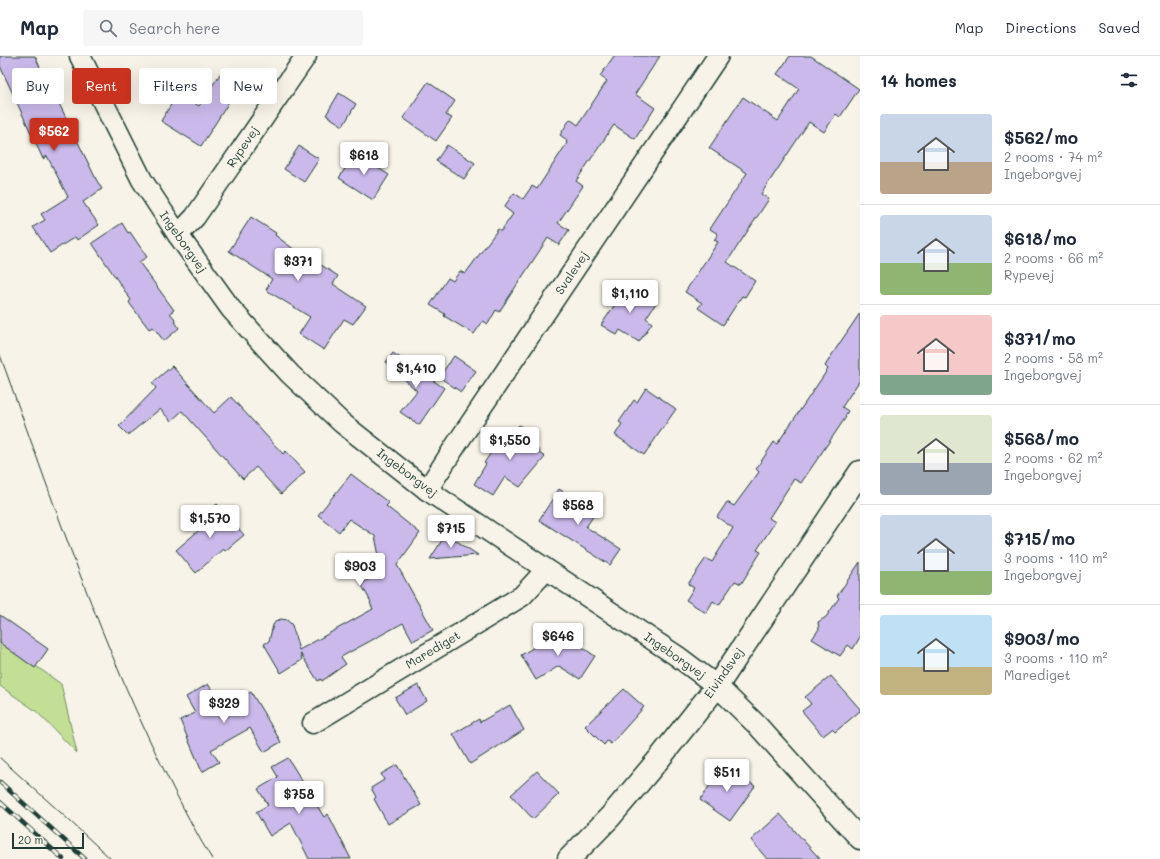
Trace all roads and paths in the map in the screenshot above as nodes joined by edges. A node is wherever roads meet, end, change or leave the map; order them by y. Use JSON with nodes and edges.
{"nodes":[{"id":1,"x":80,"y":56,"type":"edge"},
{"id":2,"x":306,"y":56,"type":"edge"},
{"id":3,"x":718,"y":56,"type":"edge"},
{"id":4,"x":178,"y":235,"type":"junction"},
{"id":5,"x":860,"y":472,"type":"edge"},
{"id":6,"x":427,"y":490,"type":"junction"},
{"id":7,"x":546,"y":570,"type":"junction"},
{"id":8,"x":717,"y":686,"type":"junction"},
{"id":9,"x":313,"y":723,"type":"dead end"},
{"id":10,"x":860,"y":839,"type":"edge"},
{"id":11,"x":569,"y":859,"type":"edge"}],
"edges":[{"from":1,"to":4,"type":"street","name":"Ingeborgvej"},
{"from":2,"to":4,"type":"street","name":"Rypevej"},
{"from":3,"to":6,"type":"street","name":"Svalevej"},
{"from":4,"to":6,"type":"street","name":"Ingeborgvej"},
{"from":5,"to":8,"type":"street","name":"Eivindsvej"},
{"from":6,"to":7,"type":"street","name":"Ingeborgvej"},
{"from":7,"to":8,"type":"street","name":"Ingeborgvej"},
{"from":7,"to":9,"type":"street","name":"Marediget"},
{"from":8,"to":10,"type":"street","name":"Ingeborgvej"},
{"from":8,"to":11,"type":"street","name":"Eivindsvej"}]}
